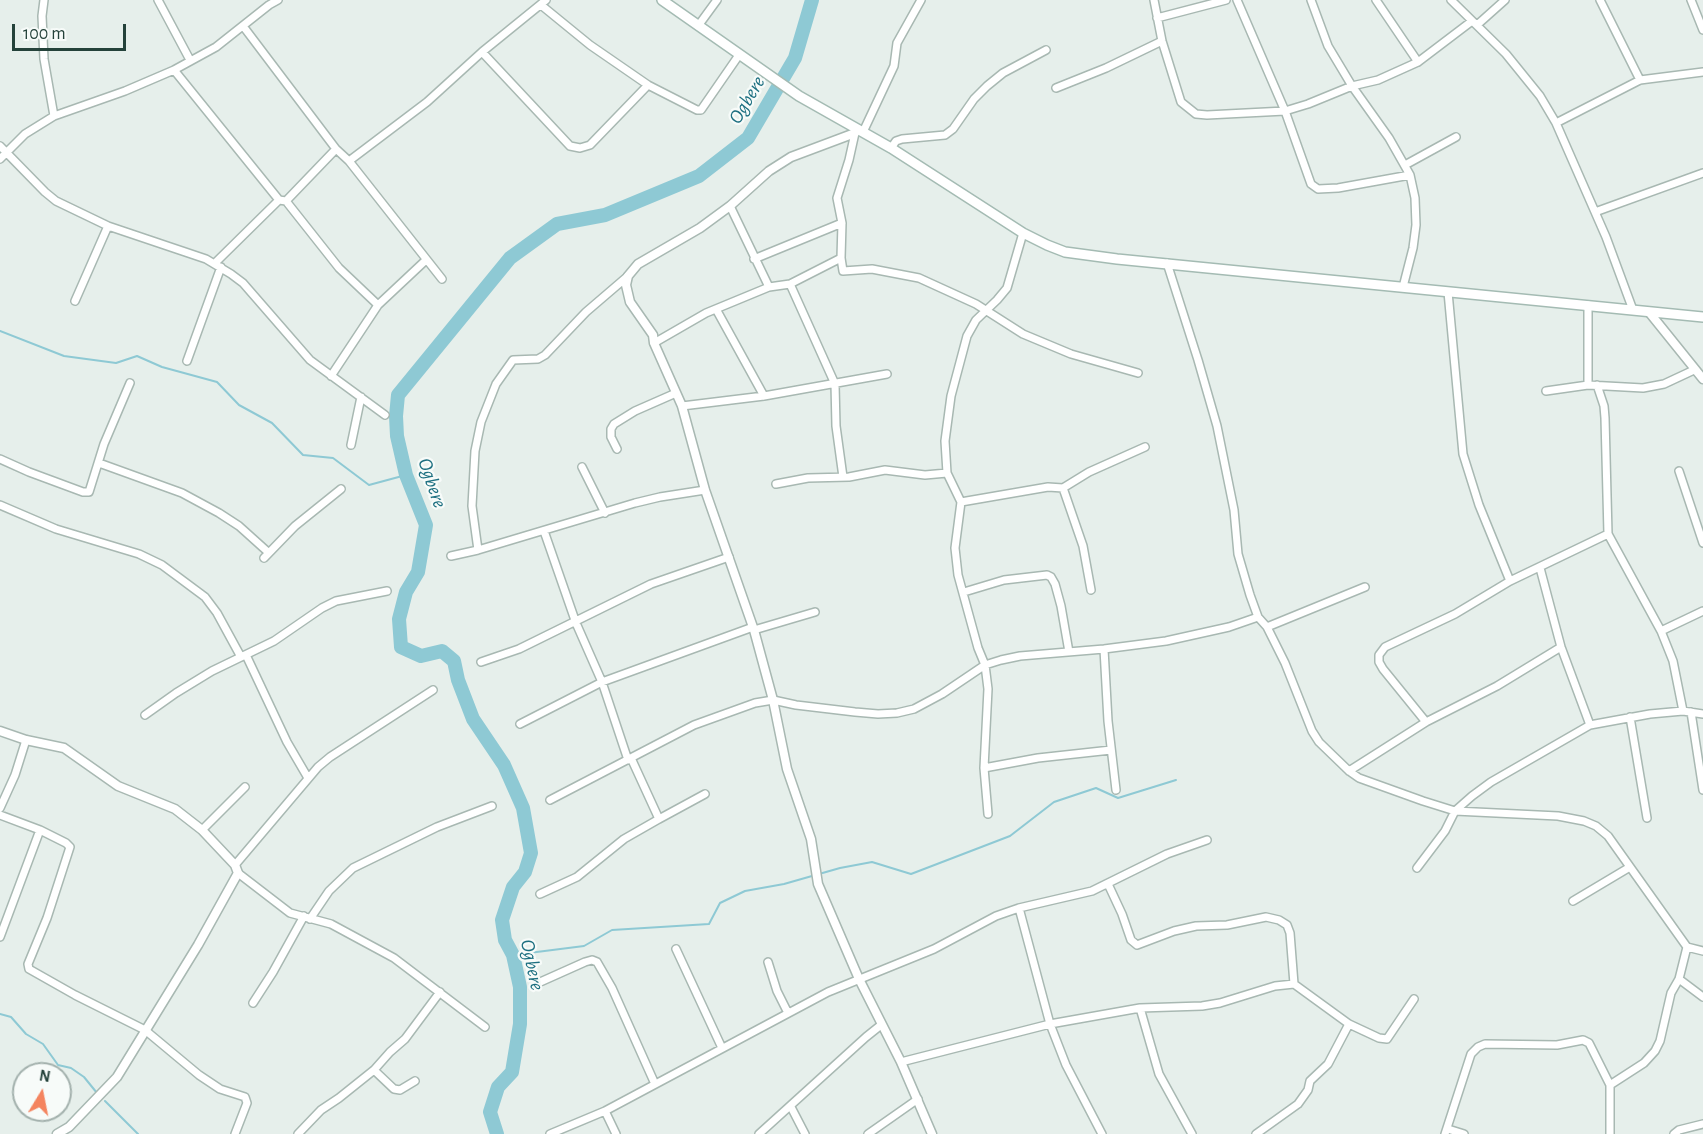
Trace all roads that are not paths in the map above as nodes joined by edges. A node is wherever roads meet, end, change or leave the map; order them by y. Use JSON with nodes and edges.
{"nodes":[{"id":1,"x":44,"y":0,"type":"edge"},
{"id":2,"x":158,"y":0,"type":"edge"},
{"id":3,"x":278,"y":0,"type":"edge"},
{"id":4,"x":662,"y":0,"type":"edge"},
{"id":5,"x":717,"y":0,"type":"edge"},
{"id":6,"x":921,"y":0,"type":"edge"},
{"id":7,"x":1154,"y":0,"type":"edge"},
{"id":8,"x":1226,"y":0,"type":"edge"},
{"id":9,"x":1237,"y":0,"type":"edge"},
{"id":10,"x":1311,"y":0,"type":"edge"},
{"id":11,"x":1376,"y":0,"type":"edge"},
{"id":12,"x":1451,"y":0,"type":"edge"},
{"id":13,"x":1505,"y":0,"type":"edge"},
{"id":14,"x":1600,"y":0,"type":"edge"},
{"id":15,"x":1691,"y":0,"type":"edge"},
{"id":16,"x":544,"y":3,"type":"edge"},
{"id":17,"x":1158,"y":18,"type":"junction"},
{"id":18,"x":1475,"y":23,"type":"junction"},
{"id":19,"x":243,"y":26,"type":"junction"},
{"id":20,"x":698,"y":26,"type":"junction"},
{"id":21,"x":1703,"y":30,"type":"edge"},
{"id":22,"x":1162,"y":41,"type":"junction"},
{"id":23,"x":1046,"y":50,"type":"dead end"},
{"id":24,"x":482,"y":52,"type":"junction"},
{"id":25,"x":739,"y":55,"type":"junction"},
{"id":26,"x":190,"y":60,"type":"junction"},
{"id":27,"x":1418,"y":62,"type":"junction"},
{"id":28,"x":174,"y":70,"type":"junction"},
{"id":29,"x":1703,"y":72,"type":"edge"},
{"id":30,"x":1640,"y":80,"type":"junction"},
{"id":31,"x":648,"y":85,"type":"junction"},
{"id":32,"x":1352,"y":86,"type":"junction"},
{"id":33,"x":1056,"y":88,"type":"dead end"},
{"id":34,"x":1285,"y":111,"type":"junction"},
{"id":35,"x":54,"y":116,"type":"junction"},
{"id":36,"x":1556,"y":123,"type":"junction"},
{"id":37,"x":858,"y":132,"type":"junction"},
{"id":38,"x":1456,"y":137,"type":"dead end"},
{"id":39,"x":891,"y":148,"type":"junction"},
{"id":40,"x":3,"y":149,"type":"edge"},
{"id":41,"x":336,"y":149,"type":"junction"},
{"id":42,"x":0,"y":159,"type":"edge"},
{"id":43,"x":349,"y":161,"type":"junction"},
{"id":44,"x":1405,"y":165,"type":"junction"},
{"id":45,"x":1703,"y":173,"type":"edge"},
{"id":46,"x":1410,"y":175,"type":"junction"},
{"id":47,"x":283,"y":201,"type":"junction"},
{"id":48,"x":730,"y":206,"type":"junction"},
{"id":49,"x":1595,"y":212,"type":"junction"},
{"id":50,"x":842,"y":223,"type":"junction"},
{"id":51,"x":108,"y":226,"type":"junction"},
{"id":52,"x":1023,"y":233,"type":"junction"},
{"id":53,"x":841,"y":258,"type":"junction"},
{"id":54,"x":754,"y":259,"type":"junction"},
{"id":55,"x":426,"y":260,"type":"junction"},
{"id":56,"x":1167,"y":263,"type":"junction"},
{"id":57,"x":218,"y":265,"type":"junction"},
{"id":58,"x":628,"y":276,"type":"junction"},
{"id":59,"x":442,"y":279,"type":"dead end"},
{"id":60,"x":790,"y":284,"type":"junction"},
{"id":61,"x":1403,"y":286,"type":"junction"},
{"id":62,"x":769,"y":287,"type":"junction"},
{"id":63,"x":1448,"y":292,"type":"junction"},
{"id":64,"x":75,"y":301,"type":"dead end"},
{"id":65,"x":378,"y":305,"type":"junction"},
{"id":66,"x":1588,"y":305,"type":"junction"},
{"id":67,"x":716,"y":309,"type":"junction"},
{"id":68,"x":1634,"y":310,"type":"junction"},
{"id":69,"x":986,"y":311,"type":"junction"},
{"id":70,"x":1649,"y":312,"type":"junction"},
{"id":71,"x":1703,"y":317,"type":"edge"},
{"id":72,"x":654,"y":342,"type":"junction"},
{"id":73,"x":187,"y":361,"type":"dead end"},
{"id":74,"x":1694,"y":370,"type":"junction"},
{"id":75,"x":1138,"y":373,"type":"dead end"},
{"id":76,"x":887,"y":374,"type":"dead end"},
{"id":77,"x":331,"y":376,"type":"junction"},
{"id":78,"x":1703,"y":379,"type":"edge"},
{"id":79,"x":129,"y":383,"type":"dead end"},
{"id":80,"x":835,"y":384,"type":"junction"},
{"id":81,"x":1588,"y":385,"type":"junction"},
{"id":82,"x":1597,"y":385,"type":"junction"},
{"id":83,"x":1546,"y":391,"type":"dead end"},
{"id":84,"x":676,"y":393,"type":"junction"},
{"id":85,"x":764,"y":396,"type":"junction"},
{"id":86,"x":361,"y":397,"type":"junction"},
{"id":87,"x":682,"y":406,"type":"junction"},
{"id":88,"x":385,"y":415,"type":"dead end"},
{"id":89,"x":351,"y":445,"type":"dead end"},
{"id":90,"x":1145,"y":447,"type":"dead end"},
{"id":91,"x":617,"y":449,"type":"dead end"},
{"id":92,"x":0,"y":459,"type":"edge"},
{"id":93,"x":99,"y":463,"type":"junction"},
{"id":94,"x":582,"y":467,"type":"dead end"},
{"id":95,"x":1679,"y":471,"type":"dead end"},
{"id":96,"x":947,"y":473,"type":"junction"},
{"id":97,"x":843,"y":477,"type":"junction"},
{"id":98,"x":776,"y":484,"type":"dead end"},
{"id":99,"x":1063,"y":488,"type":"junction"},
{"id":100,"x":341,"y":489,"type":"dead end"},
{"id":101,"x":705,"y":490,"type":"junction"},
{"id":102,"x":961,"y":502,"type":"junction"},
{"id":103,"x":0,"y":505,"type":"edge"},
{"id":104,"x":605,"y":513,"type":"junction"},
{"id":105,"x":544,"y":531,"type":"junction"},
{"id":106,"x":1608,"y":534,"type":"junction"},
{"id":107,"x":1703,"y":543,"type":"edge"},
{"id":108,"x":478,"y":550,"type":"junction"},
{"id":109,"x":451,"y":556,"type":"dead end"},
{"id":110,"x":729,"y":557,"type":"junction"},
{"id":111,"x":1540,"y":568,"type":"junction"},
{"id":112,"x":1510,"y":581,"type":"junction"},
{"id":113,"x":1365,"y":587,"type":"dead end"},
{"id":114,"x":1091,"y":590,"type":"dead end"},
{"id":115,"x":387,"y":591,"type":"dead end"},
{"id":116,"x":964,"y":592,"type":"junction"},
{"id":117,"x":1703,"y":611,"type":"edge"},
{"id":118,"x":814,"y":612,"type":"dead end"},
{"id":119,"x":1258,"y":617,"type":"junction"},
{"id":120,"x":576,"y":622,"type":"junction"},
{"id":121,"x":1267,"y":627,"type":"junction"},
{"id":122,"x":753,"y":628,"type":"junction"},
{"id":123,"x":1661,"y":632,"type":"junction"},
{"id":124,"x":1561,"y":646,"type":"junction"},
{"id":125,"x":1104,"y":649,"type":"junction"},
{"id":126,"x":1069,"y":652,"type":"junction"},
{"id":127,"x":244,"y":656,"type":"junction"},
{"id":128,"x":481,"y":662,"type":"dead end"},
{"id":129,"x":985,"y":665,"type":"junction"},
{"id":130,"x":602,"y":682,"type":"junction"},
{"id":131,"x":433,"y":690,"type":"dead end"},
{"id":132,"x":773,"y":700,"type":"junction"},
{"id":133,"x":1687,"y":711,"type":"junction"},
{"id":134,"x":1703,"y":714,"type":"edge"},
{"id":135,"x":145,"y":715,"type":"dead end"},
{"id":136,"x":1630,"y":717,"type":"junction"},
{"id":137,"x":1426,"y":722,"type":"junction"},
{"id":138,"x":520,"y":724,"type":"dead end"},
{"id":139,"x":1590,"y":725,"type":"junction"},
{"id":140,"x":0,"y":731,"type":"edge"},
{"id":141,"x":26,"y":740,"type":"junction"},
{"id":142,"x":1111,"y":750,"type":"junction"},
{"id":143,"x":629,"y":759,"type":"junction"},
{"id":144,"x":984,"y":768,"type":"junction"},
{"id":145,"x":1349,"y":771,"type":"junction"},
{"id":146,"x":308,"y":778,"type":"junction"},
{"id":147,"x":245,"y":787,"type":"dead end"},
{"id":148,"x":1703,"y":789,"type":"edge"},
{"id":149,"x":1116,"y":790,"type":"dead end"},
{"id":150,"x":705,"y":794,"type":"dead end"},
{"id":151,"x":550,"y":800,"type":"dead end"},
{"id":152,"x":492,"y":806,"type":"dead end"},
{"id":153,"x":0,"y":808,"type":"edge"},
{"id":154,"x":1455,"y":811,"type":"junction"},
{"id":155,"x":988,"y":814,"type":"dead end"},
{"id":156,"x":0,"y":815,"type":"edge"},
{"id":157,"x":659,"y":819,"type":"junction"},
{"id":158,"x":1647,"y":819,"type":"dead end"},
{"id":159,"x":40,"y":830,"type":"junction"},
{"id":160,"x":202,"y":830,"type":"junction"},
{"id":161,"x":1207,"y":840,"type":"dead end"},
{"id":162,"x":1630,"y":867,"type":"junction"},
{"id":163,"x":1417,"y":868,"type":"dead end"},
{"id":164,"x":236,"y":869,"type":"junction"},
{"id":165,"x":1108,"y":884,"type":"junction"},
{"id":166,"x":540,"y":894,"type":"dead end"},
{"id":167,"x":1573,"y":901,"type":"dead end"},
{"id":168,"x":1019,"y":908,"type":"junction"},
{"id":169,"x":307,"y":917,"type":"junction"},
{"id":170,"x":0,"y":937,"type":"edge"},
{"id":171,"x":1687,"y":947,"type":"junction"},
{"id":172,"x":676,"y":949,"type":"dead end"},
{"id":173,"x":1703,"y":951,"type":"edge"},
{"id":174,"x":768,"y":962,"type":"dead end"},
{"id":175,"x":859,"y":979,"type":"junction"},
{"id":176,"x":1679,"y":980,"type":"junction"},
{"id":177,"x":538,"y":983,"type":"dead end"},
{"id":178,"x":1294,"y":984,"type":"junction"},
{"id":179,"x":440,"y":992,"type":"junction"},
{"id":180,"x":1703,"y":997,"type":"edge"},
{"id":181,"x":1414,"y":999,"type":"dead end"},
{"id":182,"x":252,"y":1003,"type":"dead end"},
{"id":183,"x":1140,"y":1008,"type":"junction"},
{"id":184,"x":788,"y":1013,"type":"junction"},
{"id":185,"x":1050,"y":1024,"type":"junction"},
{"id":186,"x":1349,"y":1024,"type":"junction"},
{"id":187,"x":881,"y":1025,"type":"junction"},
{"id":188,"x":485,"y":1027,"type":"dead end"},
{"id":189,"x":145,"y":1030,"type":"junction"},
{"id":190,"x":722,"y":1048,"type":"junction"},
{"id":191,"x":901,"y":1062,"type":"junction"},
{"id":192,"x":374,"y":1070,"type":"junction"},
{"id":193,"x":415,"y":1081,"type":"dead end"},
{"id":194,"x":655,"y":1084,"type":"junction"},
{"id":195,"x":1610,"y":1085,"type":"junction"},
{"id":196,"x":918,"y":1099,"type":"junction"},
{"id":197,"x":791,"y":1107,"type":"junction"},
{"id":198,"x":605,"y":1112,"type":"junction"},
{"id":199,"x":1703,"y":1124,"type":"edge"},
{"id":200,"x":1447,"y":1131,"type":"edge"},
{"id":201,"x":57,"y":1134,"type":"edge"},
{"id":202,"x":235,"y":1134,"type":"edge"},
{"id":203,"x":298,"y":1134,"type":"edge"},
{"id":204,"x":550,"y":1134,"type":"edge"},
{"id":205,"x":616,"y":1134,"type":"edge"},
{"id":206,"x":759,"y":1134,"type":"edge"},
{"id":207,"x":805,"y":1134,"type":"edge"},
{"id":208,"x":868,"y":1134,"type":"edge"},
{"id":209,"x":932,"y":1134,"type":"edge"},
{"id":210,"x":1102,"y":1134,"type":"edge"},
{"id":211,"x":1192,"y":1134,"type":"edge"},
{"id":212,"x":1256,"y":1134,"type":"edge"},
{"id":213,"x":1464,"y":1134,"type":"edge"},
{"id":214,"x":1610,"y":1134,"type":"edge"},
{"id":215,"x":1674,"y":1134,"type":"edge"}],
"edges":[{"from":1,"to":35,"type":"street"},
{"from":2,"to":26,"type":"street"},
{"from":3,"to":19,"type":"street"},
{"from":4,"to":20,"type":"main road"},
{"from":5,"to":20,"type":"street"},
{"from":6,"to":37,"type":"street"},
{"from":7,"to":17,"type":"street"},
{"from":8,"to":17,"type":"street"},
{"from":9,"to":34,"type":"street"},
{"from":10,"to":32,"type":"street"},
{"from":11,"to":27,"type":"street"},
{"from":12,"to":18,"type":"street"},
{"from":13,"to":18,"type":"street"},
{"from":14,"to":30,"type":"street"},
{"from":15,"to":21,"type":"street"},
{"from":16,"to":24,"type":"street"},
{"from":16,"to":31,"type":"street"},
{"from":17,"to":22,"type":"street"},
{"from":18,"to":27,"type":"street"},
{"from":18,"to":36,"type":"street"},
{"from":19,"to":26,"type":"street"},
{"from":19,"to":41,"type":"street"},
{"from":20,"to":25,"type":"main road"},
{"from":22,"to":33,"type":"street"},
{"from":22,"to":34,"type":"street"},
{"from":23,"to":39,"type":"street"},
{"from":24,"to":31,"type":"street"},
{"from":24,"to":43,"type":"street"},
{"from":25,"to":31,"type":"street"},
{"from":25,"to":37,"type":"main road"},
{"from":26,"to":28,"type":"street"},
{"from":27,"to":32,"type":"street"},
{"from":28,"to":35,"type":"street"},
{"from":28,"to":47,"type":"street"},
{"from":29,"to":30,"type":"street"},
{"from":30,"to":36,"type":"street"},
{"from":32,"to":34,"type":"street"},
{"from":32,"to":44,"type":"street"},
{"from":34,"to":46,"type":"street"},
{"from":35,"to":40,"type":"street"},
{"from":36,"to":49,"type":"street"},
{"from":37,"to":39,"type":"main road"},
{"from":37,"to":48,"type":"street"},
{"from":37,"to":50,"type":"street"},
{"from":38,"to":44,"type":"street"},
{"from":39,"to":52,"type":"main road"},
{"from":40,"to":42,"type":"street"},
{"from":40,"to":51,"type":"street"},
{"from":41,"to":43,"type":"street"},
{"from":41,"to":47,"type":"street"},
{"from":43,"to":55,"type":"street"},
{"from":44,"to":46,"type":"street"},
{"from":45,"to":49,"type":"street"},
{"from":46,"to":61,"type":"street"},
{"from":47,"to":57,"type":"street"},
{"from":47,"to":65,"type":"street"},
{"from":48,"to":54,"type":"street"},
{"from":48,"to":58,"type":"street"},
{"from":49,"to":68,"type":"street"},
{"from":50,"to":53,"type":"street"},
{"from":50,"to":54,"type":"street"},
{"from":51,"to":57,"type":"street"},
{"from":51,"to":64,"type":"street"},
{"from":52,"to":56,"type":"main road"},
{"from":52,"to":69,"type":"street"},
{"from":53,"to":60,"type":"street"},
{"from":53,"to":69,"type":"street"},
{"from":54,"to":62,"type":"street"},
{"from":55,"to":59,"type":"street"},
{"from":55,"to":65,"type":"street"},
{"from":56,"to":61,"type":"main road"},
{"from":56,"to":119,"type":"street"},
{"from":57,"to":73,"type":"street"},
{"from":57,"to":77,"type":"street"},
{"from":58,"to":72,"type":"street"},
{"from":58,"to":108,"type":"street"},
{"from":60,"to":62,"type":"street"},
{"from":60,"to":80,"type":"street"},
{"from":61,"to":63,"type":"main road"},
{"from":62,"to":67,"type":"street"},
{"from":63,"to":66,"type":"main road"},
{"from":63,"to":112,"type":"street"},
{"from":65,"to":77,"type":"street"},
{"from":66,"to":68,"type":"main road"},
{"from":66,"to":81,"type":"street"},
{"from":67,"to":72,"type":"street"},
{"from":67,"to":85,"type":"street"},
{"from":68,"to":70,"type":"main road"},
{"from":69,"to":75,"type":"street"},
{"from":69,"to":96,"type":"street"},
{"from":70,"to":71,"type":"main road"},
{"from":70,"to":74,"type":"street"},
{"from":72,"to":84,"type":"street"},
{"from":74,"to":78,"type":"street"},
{"from":74,"to":82,"type":"street"},
{"from":76,"to":80,"type":"street"},
{"from":77,"to":86,"type":"street"},
{"from":79,"to":93,"type":"street"},
{"from":80,"to":85,"type":"street"},
{"from":80,"to":97,"type":"street"},
{"from":81,"to":82,"type":"street"},
{"from":81,"to":83,"type":"street"},
{"from":82,"to":106,"type":"street"},
{"from":84,"to":87,"type":"street"},
{"from":84,"to":91,"type":"street"},
{"from":85,"to":87,"type":"street"},
{"from":86,"to":88,"type":"street"},
{"from":86,"to":89,"type":"street"},
{"from":87,"to":101,"type":"street"},
{"from":90,"to":99,"type":"street"},
{"from":92,"to":93,"type":"street"},
{"from":93,"to":100,"type":"street"},
{"from":94,"to":104,"type":"street"},
{"from":95,"to":107,"type":"street"},
{"from":96,"to":97,"type":"street"},
{"from":96,"to":102,"type":"street"},
{"from":97,"to":98,"type":"street"},
{"from":99,"to":102,"type":"street"},
{"from":99,"to":114,"type":"street"},
{"from":101,"to":104,"type":"street"},
{"from":101,"to":110,"type":"street"},
{"from":102,"to":116,"type":"street"},
{"from":103,"to":127,"type":"street"},
{"from":104,"to":105,"type":"street"},
{"from":105,"to":108,"type":"street"},
{"from":105,"to":120,"type":"street"},
{"from":106,"to":111,"type":"street"},
{"from":106,"to":123,"type":"street"},
{"from":108,"to":109,"type":"street"},
{"from":110,"to":120,"type":"street"},
{"from":110,"to":122,"type":"street"},
{"from":111,"to":112,"type":"street"},
{"from":111,"to":124,"type":"street"},
{"from":112,"to":137,"type":"street"},
{"from":113,"to":121,"type":"street"},
{"from":115,"to":127,"type":"street"},
{"from":116,"to":126,"type":"street"},
{"from":116,"to":129,"type":"street"},
{"from":117,"to":123,"type":"street"},
{"from":118,"to":122,"type":"street"},
{"from":119,"to":121,"type":"street"},
{"from":119,"to":125,"type":"street"},
{"from":120,"to":128,"type":"street"},
{"from":120,"to":130,"type":"street"},
{"from":121,"to":145,"type":"street"},
{"from":122,"to":130,"type":"street"},
{"from":122,"to":132,"type":"street"},
{"from":123,"to":133,"type":"street"},
{"from":124,"to":137,"type":"street"},
{"from":124,"to":139,"type":"street"},
{"from":125,"to":126,"type":"street"},
{"from":125,"to":142,"type":"street"},
{"from":126,"to":129,"type":"street"},
{"from":127,"to":135,"type":"street"},
{"from":127,"to":146,"type":"street"},
{"from":129,"to":132,"type":"street"},
{"from":129,"to":144,"type":"street"},
{"from":130,"to":138,"type":"street"},
{"from":130,"to":143,"type":"street"},
{"from":131,"to":146,"type":"street"},
{"from":132,"to":143,"type":"street"},
{"from":132,"to":175,"type":"street"},
{"from":133,"to":134,"type":"street"},
{"from":133,"to":136,"type":"street"},
{"from":133,"to":148,"type":"street"},
{"from":136,"to":139,"type":"street"},
{"from":136,"to":158,"type":"street"},
{"from":137,"to":145,"type":"street"},
{"from":139,"to":154,"type":"street"},
{"from":140,"to":141,"type":"street"},
{"from":141,"to":153,"type":"street"},
{"from":141,"to":160,"type":"street"},
{"from":142,"to":144,"type":"street"},
{"from":142,"to":149,"type":"street"},
{"from":143,"to":151,"type":"street"},
{"from":143,"to":157,"type":"street"},
{"from":144,"to":155,"type":"street"},
{"from":145,"to":154,"type":"street"},
{"from":146,"to":164,"type":"street"},
{"from":147,"to":160,"type":"street"},
{"from":150,"to":157,"type":"street"},
{"from":152,"to":169,"type":"street"},
{"from":154,"to":162,"type":"street"},
{"from":154,"to":163,"type":"street"},
{"from":156,"to":159,"type":"street"},
{"from":157,"to":166,"type":"street"},
{"from":159,"to":170,"type":"street"},
{"from":159,"to":189,"type":"street"},
{"from":160,"to":164,"type":"street"},
{"from":161,"to":165,"type":"street"},
{"from":162,"to":167,"type":"street"},
{"from":162,"to":171,"type":"street"},
{"from":164,"to":169,"type":"street"},
{"from":164,"to":189,"type":"street"},
{"from":165,"to":168,"type":"street"},
{"from":165,"to":178,"type":"street"},
{"from":168,"to":175,"type":"street"},
{"from":168,"to":185,"type":"street"},
{"from":169,"to":179,"type":"street"},
{"from":169,"to":182,"type":"street"},
{"from":171,"to":173,"type":"street"},
{"from":171,"to":176,"type":"street"},
{"from":172,"to":190,"type":"street"},
{"from":174,"to":184,"type":"street"},
{"from":175,"to":184,"type":"street"},
{"from":175,"to":187,"type":"street"},
{"from":176,"to":180,"type":"street"},
{"from":176,"to":195,"type":"street"},
{"from":177,"to":194,"type":"street"},
{"from":178,"to":183,"type":"street"},
{"from":178,"to":186,"type":"street"},
{"from":179,"to":188,"type":"street"},
{"from":179,"to":192,"type":"street"},
{"from":181,"to":186,"type":"street"},
{"from":183,"to":185,"type":"street"},
{"from":183,"to":211,"type":"street"},
{"from":184,"to":190,"type":"street"},
{"from":185,"to":191,"type":"street"},
{"from":185,"to":210,"type":"street"},
{"from":186,"to":212,"type":"street"},
{"from":187,"to":191,"type":"street"},
{"from":187,"to":197,"type":"street"},
{"from":189,"to":201,"type":"street"},
{"from":189,"to":202,"type":"street"},
{"from":190,"to":194,"type":"street"},
{"from":191,"to":196,"type":"street"},
{"from":192,"to":193,"type":"street"},
{"from":192,"to":203,"type":"street"},
{"from":194,"to":198,"type":"street"},
{"from":195,"to":200,"type":"street"},
{"from":195,"to":214,"type":"street"},
{"from":196,"to":208,"type":"street"},
{"from":196,"to":209,"type":"street"},
{"from":197,"to":206,"type":"street"},
{"from":197,"to":207,"type":"street"},
{"from":198,"to":204,"type":"street"},
{"from":198,"to":205,"type":"street"},
{"from":199,"to":215,"type":"street"},
{"from":200,"to":213,"type":"street"}]}
